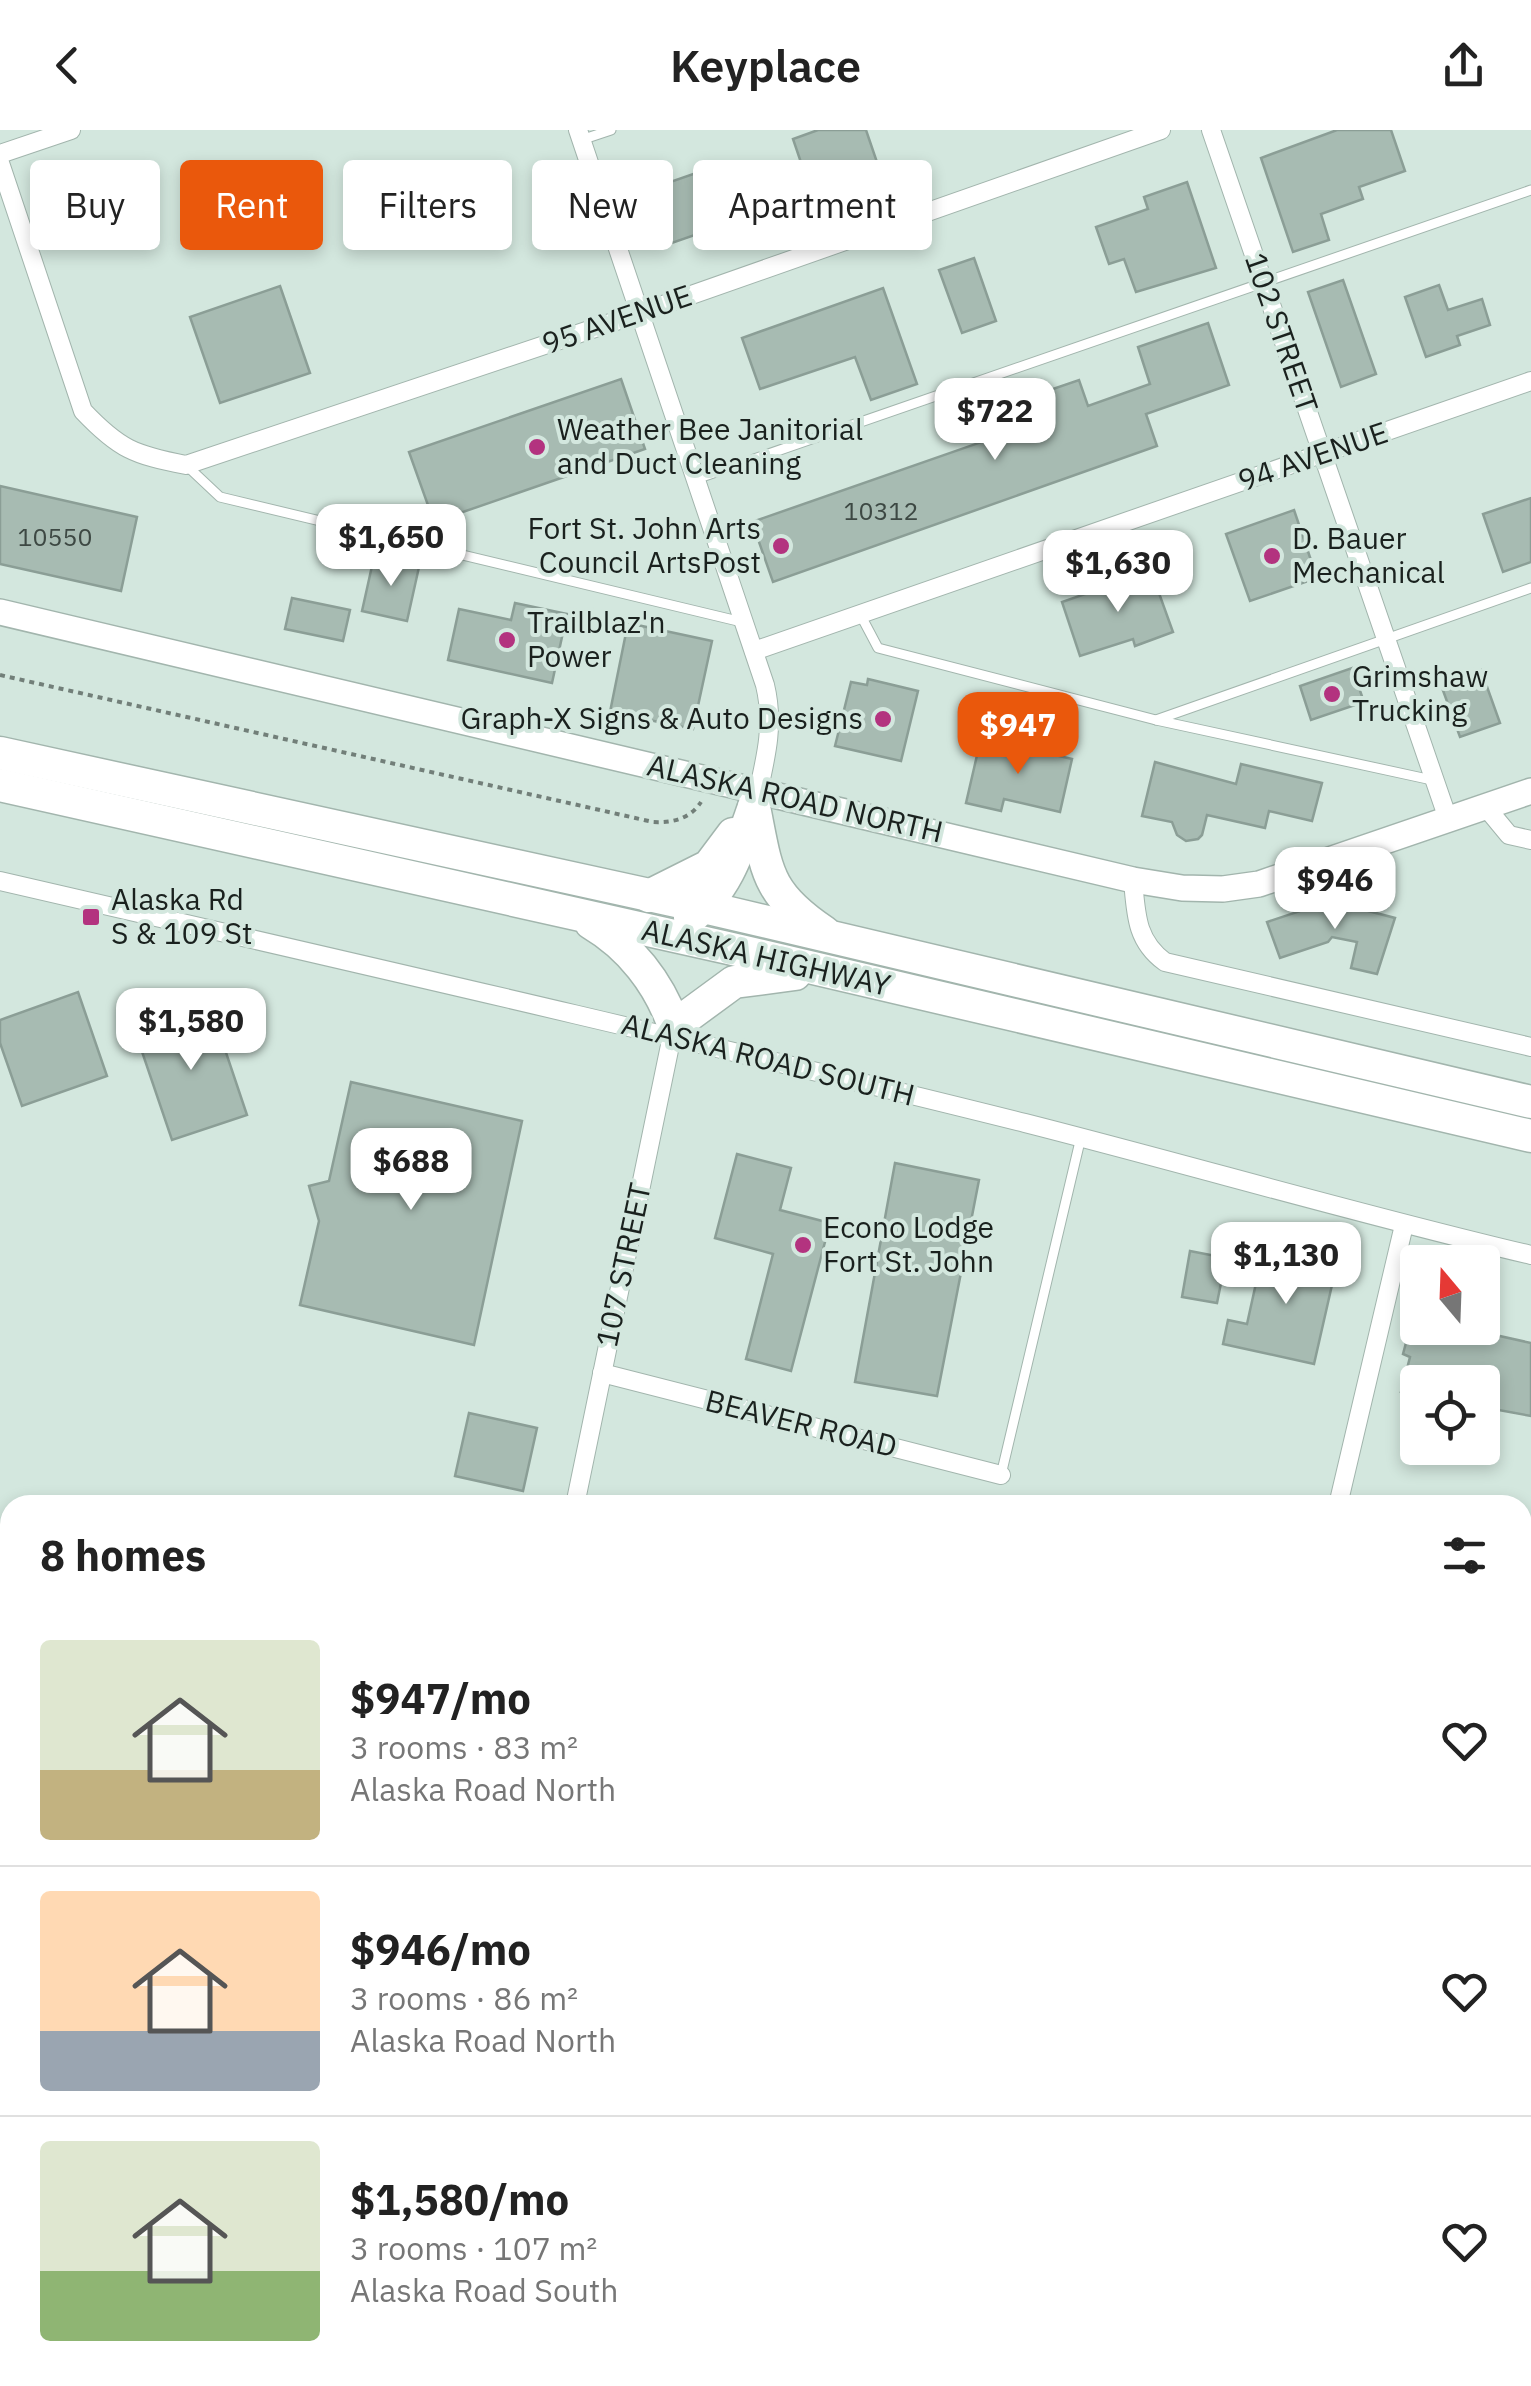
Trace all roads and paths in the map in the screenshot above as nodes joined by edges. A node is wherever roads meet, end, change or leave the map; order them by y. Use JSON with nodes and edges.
{"nodes":[{"id":1,"x":71,"y":130,"type":"edge"},
{"id":2,"x":611,"y":130,"type":"edge"},
{"id":3,"x":1161,"y":130,"type":"edge"},
{"id":4,"x":1211,"y":130,"type":"edge"},
{"id":5,"x":580,"y":135,"type":"edge"},
{"id":6,"x":0,"y":154,"type":"edge"},
{"id":7,"x":0,"y":163,"type":"edge"},
{"id":8,"x":1531,"y":190,"type":"edge"},
{"id":9,"x":1264,"y":284,"type":"junction"},
{"id":10,"x":640,"y":313,"type":"junction"},
{"id":11,"x":1531,"y":382,"type":"edge"},
{"id":12,"x":1322,"y":454,"type":"junction"},
{"id":13,"x":186,"y":465,"type":"junction"},
{"id":14,"x":696,"y":479,"type":"junction"},
{"id":15,"x":1531,"y":588,"type":"edge"},
{"id":16,"x":0,"y":612,"type":"edge"},
{"id":17,"x":860,"y":614,"type":"junction"},
{"id":18,"x":744,"y":622,"type":"junction"},
{"id":19,"x":1387,"y":637,"type":"junction"},
{"id":20,"x":754,"y":651,"type":"junction"},
{"id":21,"x":0,"y":676,"type":"edge"},
{"id":22,"x":1156,"y":720,"type":"junction"},
{"id":23,"x":0,"y":754,"type":"edge"},
{"id":24,"x":713,"y":780,"type":"junction"},
{"id":25,"x":1435,"y":780,"type":"junction"},
{"id":26,"x":0,"y":784,"type":"edge"},
{"id":27,"x":1531,"y":791,"type":"edge"},
{"id":28,"x":756,"y":799,"type":"junction"},
{"id":29,"x":1486,"y":806,"type":"junction"},
{"id":30,"x":1448,"y":819,"type":"junction"},
{"id":31,"x":1531,"y":840,"type":"edge"},
{"id":32,"x":1133,"y":880,"type":"junction"},
{"id":33,"x":0,"y":881,"type":"edge"},
{"id":34,"x":649,"y":896,"type":"junction"},
{"id":35,"x":704,"y":907,"type":"junction"},
{"id":36,"x":576,"y":914,"type":"junction"},
{"id":37,"x":780,"y":927,"type":"junction"},
{"id":38,"x":667,"y":935,"type":"junction"},
{"id":39,"x":836,"y":940,"type":"junction"},
{"id":40,"x":728,"y":948,"type":"junction"},
{"id":41,"x":829,"y":972,"type":"junction"},
{"id":42,"x":673,"y":1030,"type":"junction"},
{"id":43,"x":1531,"y":1047,"type":"edge"},
{"id":44,"x":1531,"y":1102,"type":"edge"},
{"id":45,"x":1531,"y":1136,"type":"edge"},
{"id":46,"x":1081,"y":1138,"type":"junction"},
{"id":47,"x":1404,"y":1225,"type":"junction"},
{"id":48,"x":1531,"y":1255,"type":"edge"},
{"id":49,"x":602,"y":1373,"type":"junction"},
{"id":50,"x":1001,"y":1474,"type":"joint"},
{"id":51,"x":577,"y":1495,"type":"edge"},
{"id":52,"x":1340,"y":1495,"type":"edge"}],
"edges":[{"from":1,"to":6,"type":"street"},
{"from":2,"to":5,"type":"lane"},
{"from":3,"to":10,"type":"street","name":"95 AVENUE"},
{"from":4,"to":9,"type":"street","name":"102 STREET"},
{"from":5,"to":10,"type":"street"},
{"from":7,"to":13,"type":"street"},
{"from":8,"to":9,"type":"lane"},
{"from":9,"to":12,"type":"street","name":"102 STREET"},
{"from":9,"to":14,"type":"lane"},
{"from":10,"to":13,"type":"street","name":"95 AVENUE"},
{"from":10,"to":14,"type":"street"},
{"from":11,"to":12,"type":"street","name":"94 AVENUE"},
{"from":12,"to":17,"type":"street","name":"94 AVENUE"},
{"from":12,"to":19,"type":"street","name":"102 STREET"},
{"from":13,"to":18,"type":"lane"},
{"from":14,"to":18,"type":"street"},
{"from":15,"to":19,"type":"lane"},
{"from":16,"to":24,"type":"street","name":"ALASKA ROAD NORTH"},
{"from":17,"to":20,"type":"street","name":"94 AVENUE"},
{"from":17,"to":22,"type":"lane"},
{"from":18,"to":20,"type":"street"},
{"from":19,"to":22,"type":"lane"},
{"from":19,"to":25,"type":"street","name":"102 STREET"},
{"from":20,"to":28,"type":"street"},
{"from":21,"to":24,"type":"path"},
{"from":22,"to":25,"type":"lane"},
{"from":23,"to":34,"type":"highway","name":"ALASKA HIGHWAY"},
{"from":24,"to":28,"type":"street","name":"ALASKA ROAD NORTH"},
{"from":25,"to":30,"type":"street","name":"102 STREET"},
{"from":26,"to":36,"type":"highway","name":"ALASKA HIGHWAY"},
{"from":27,"to":29,"type":"street","name":"ALASKA ROAD NORTH"},
{"from":28,"to":32,"type":"street","name":"ALASKA ROAD NORTH"},
{"from":28,"to":34,"type":"highway"},
{"from":28,"to":35,"type":"highway"},
{"from":28,"to":39,"type":"highway"},
{"from":29,"to":30,"type":"street","name":"ALASKA ROAD NORTH"},
{"from":29,"to":31,"type":"street"},
{"from":30,"to":32,"type":"street","name":"ALASKA ROAD NORTH"},
{"from":32,"to":43,"type":"street"},
{"from":33,"to":42,"type":"street","name":"ALASKA ROAD SOUTH"},
{"from":34,"to":35,"type":"highway","name":"ALASKA HIGHWAY"},
{"from":35,"to":37,"type":"highway","name":"ALASKA HIGHWAY"},
{"from":35,"to":38,"type":"highway"},
{"from":36,"to":38,"type":"highway","name":"ALASKA HIGHWAY"},
{"from":36,"to":42,"type":"highway"},
{"from":37,"to":39,"type":"highway","name":"ALASKA HIGHWAY"},
{"from":37,"to":40,"type":"highway"},
{"from":38,"to":40,"type":"highway","name":"ALASKA HIGHWAY"},
{"from":39,"to":44,"type":"highway","name":"ALASKA HIGHWAY"},
{"from":40,"to":41,"type":"highway","name":"ALASKA HIGHWAY"},
{"from":40,"to":42,"type":"highway"},
{"from":41,"to":42,"type":"highway"},
{"from":41,"to":45,"type":"highway","name":"ALASKA HIGHWAY"},
{"from":42,"to":46,"type":"street","name":"ALASKA ROAD SOUTH"},
{"from":42,"to":49,"type":"street","name":"107 STREET"},
{"from":46,"to":47,"type":"street","name":"ALASKA ROAD SOUTH"},
{"from":46,"to":50,"type":"lane"},
{"from":47,"to":48,"type":"street","name":"ALASKA ROAD SOUTH"},
{"from":47,"to":52,"type":"street"},
{"from":49,"to":50,"type":"street","name":"BEAVER ROAD"},
{"from":49,"to":51,"type":"street","name":"107 STREET"}]}
